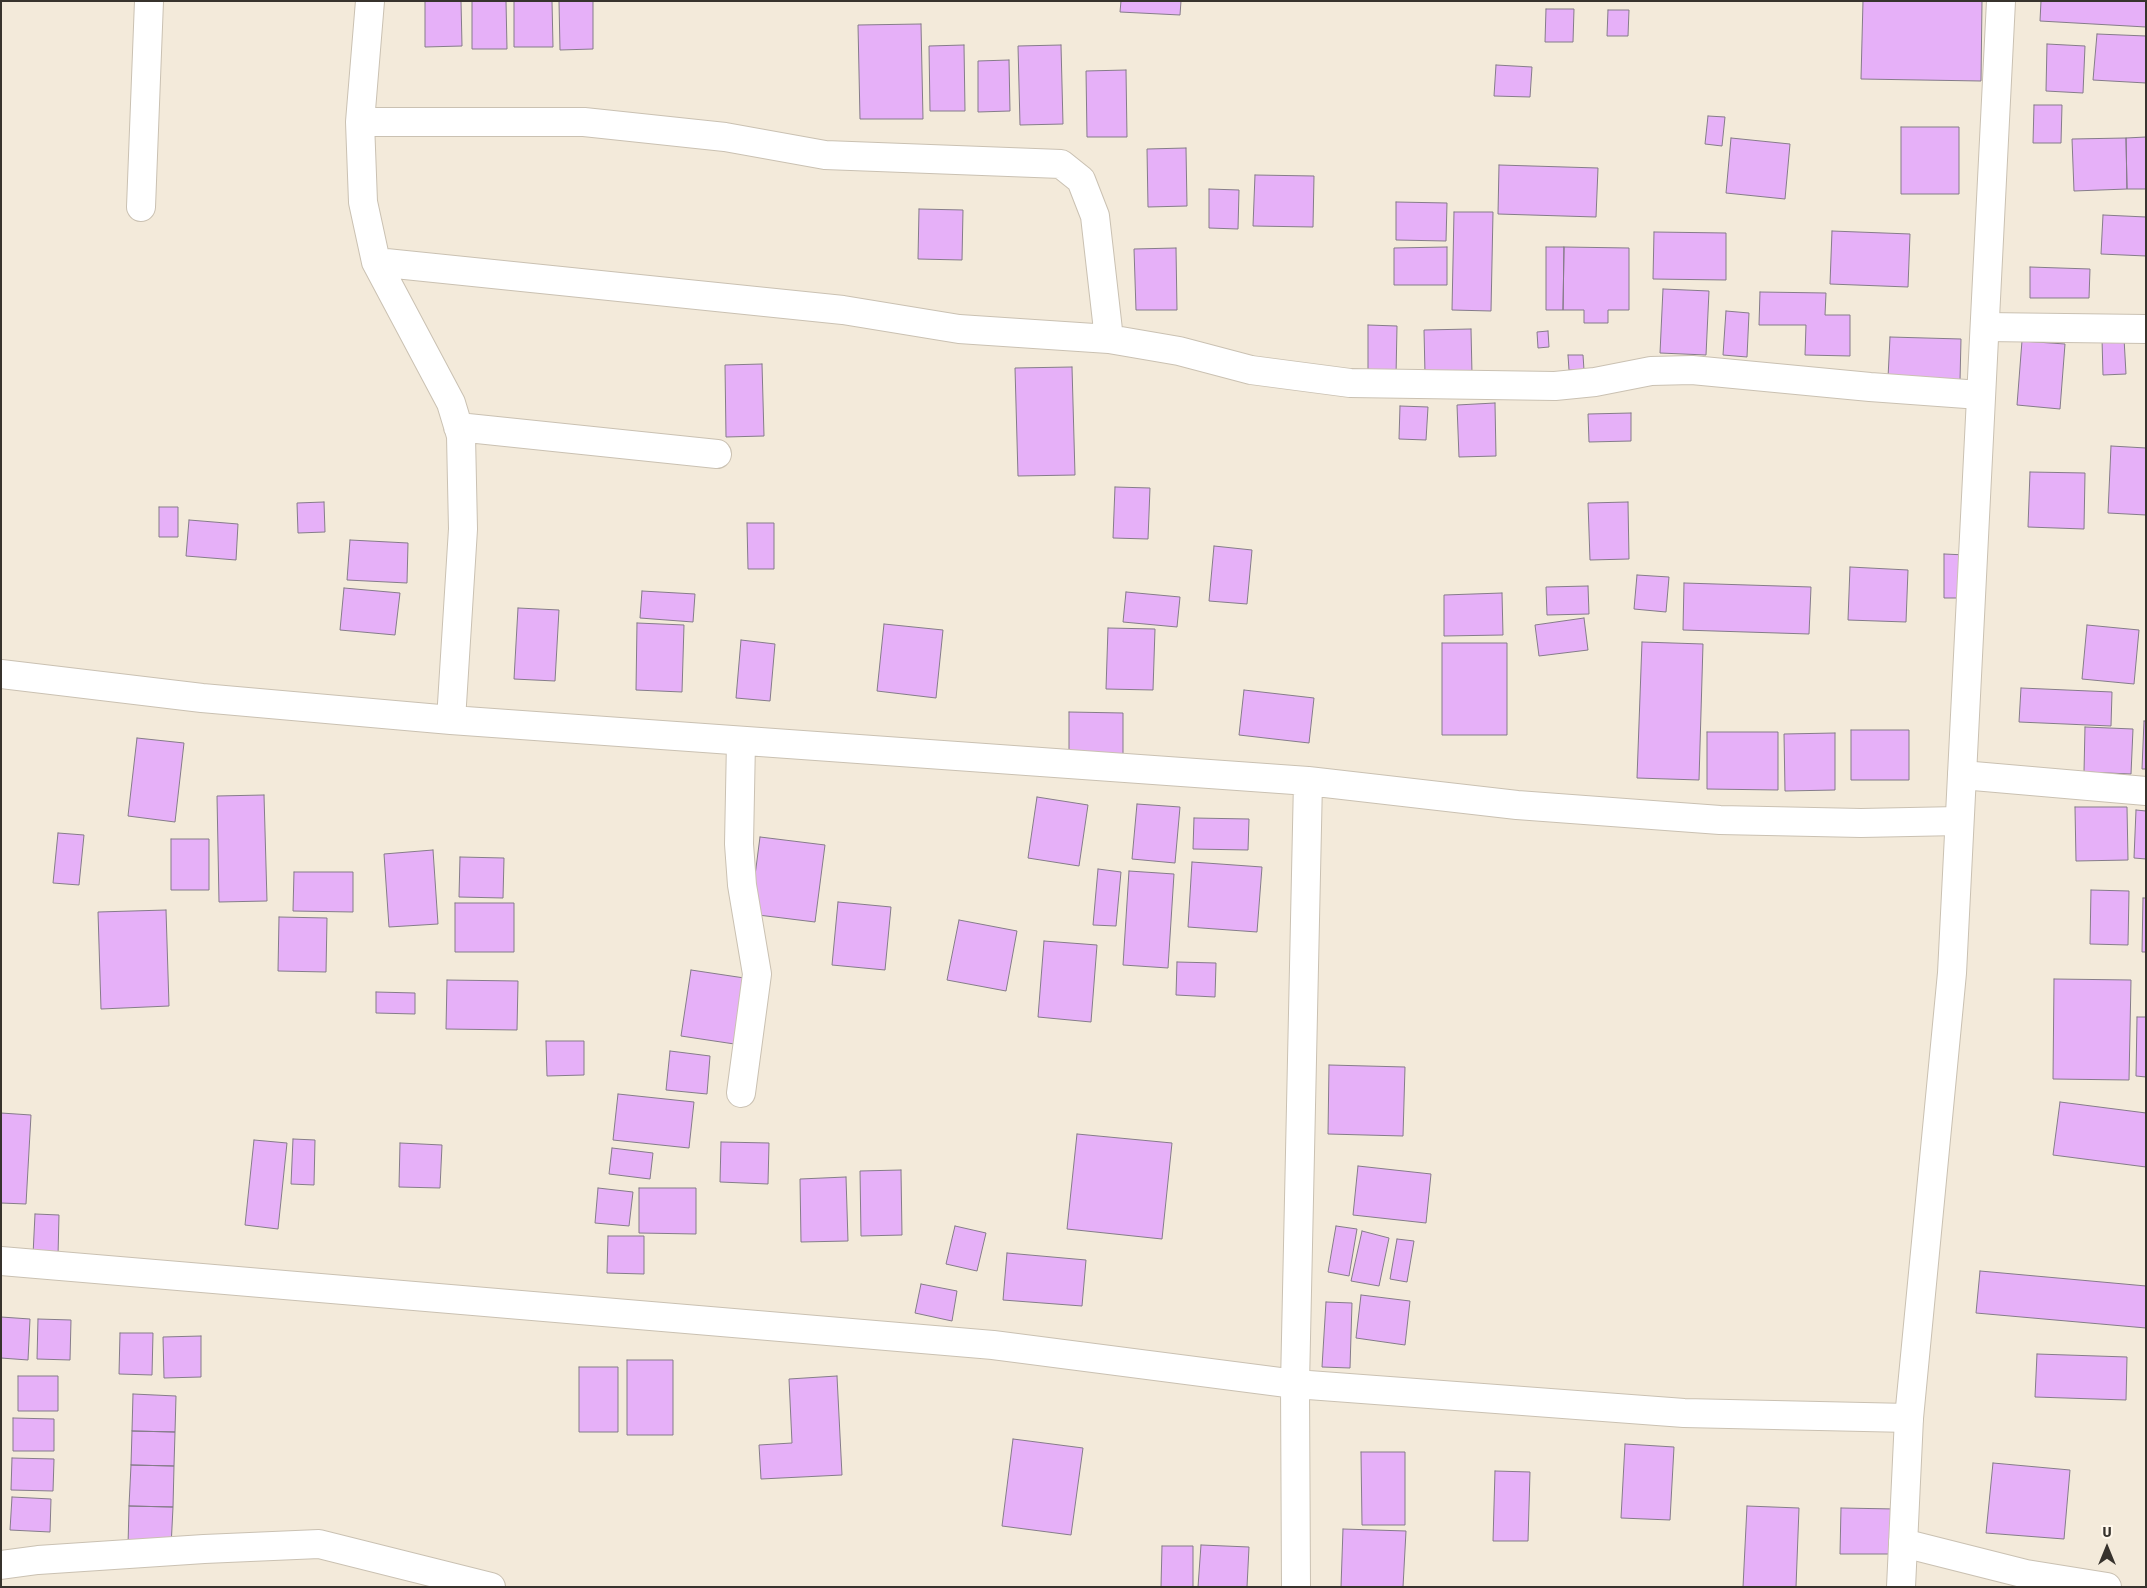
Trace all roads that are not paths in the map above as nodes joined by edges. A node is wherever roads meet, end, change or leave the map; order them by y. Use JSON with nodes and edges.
{"nodes":[{"id":1,"x":149,"y":1,"type":"edge"},
{"id":2,"x":370,"y":1,"type":"edge"},
{"id":3,"x":2001,"y":1,"type":"edge"},
{"id":4,"x":360,"y":122,"type":"junction"},
{"id":5,"x":141,"y":207,"type":"dead end"},
{"id":6,"x":376,"y":262,"type":"junction"},
{"id":7,"x":1984,"y":327,"type":"junction"},
{"id":8,"x":2146,"y":329,"type":"edge"},
{"id":9,"x":1109,"y":339,"type":"junction"},
{"id":10,"x":1980,"y":395,"type":"junction"},
{"id":11,"x":458,"y":427,"type":"junction"},
{"id":12,"x":717,"y":454,"type":"dead end"},
{"id":13,"x":1,"y":674,"type":"edge"},
{"id":14,"x":451,"y":720,"type":"junction"},
{"id":15,"x":741,"y":741,"type":"junction"},
{"id":16,"x":1962,"y":775,"type":"junction"},
{"id":17,"x":1308,"y":781,"type":"junction"},
{"id":18,"x":2146,"y":791,"type":"edge"},
{"id":19,"x":1959,"y":821,"type":"junction"},
{"id":20,"x":741,"y":1093,"type":"dead end"},
{"id":21,"x":1,"y":1262,"type":"edge"},
{"id":22,"x":1295,"y":1384,"type":"junction"},
{"id":23,"x":1909,"y":1418,"type":"junction"},
{"id":24,"x":1903,"y":1543,"type":"junction"},
{"id":25,"x":1,"y":1565,"type":"edge"},
{"id":26,"x":491,"y":1587,"type":"edge"},
{"id":27,"x":1296,"y":1587,"type":"edge"},
{"id":28,"x":1901,"y":1587,"type":"edge"},
{"id":29,"x":2107,"y":1587,"type":"edge"}],
"edges":[{"from":1,"to":5,"type":"street"},
{"from":2,"to":4,"type":"street"},
{"from":3,"to":7,"type":"street"},
{"from":4,"to":6,"type":"street"},
{"from":4,"to":9,"type":"street"},
{"from":6,"to":9,"type":"street"},
{"from":6,"to":11,"type":"street"},
{"from":7,"to":8,"type":"street"},
{"from":7,"to":10,"type":"street"},
{"from":9,"to":10,"type":"street"},
{"from":10,"to":16,"type":"street"},
{"from":11,"to":12,"type":"street"},
{"from":11,"to":14,"type":"street"},
{"from":13,"to":14,"type":"street"},
{"from":14,"to":15,"type":"street"},
{"from":15,"to":17,"type":"street"},
{"from":15,"to":20,"type":"street"},
{"from":16,"to":18,"type":"street"},
{"from":16,"to":19,"type":"street"},
{"from":17,"to":19,"type":"street"},
{"from":17,"to":22,"type":"street"},
{"from":19,"to":23,"type":"street"},
{"from":21,"to":22,"type":"street"},
{"from":22,"to":23,"type":"street"},
{"from":22,"to":27,"type":"street"},
{"from":23,"to":24,"type":"street"},
{"from":24,"to":28,"type":"street"},
{"from":24,"to":29,"type":"street"},
{"from":25,"to":26,"type":"street"}]}
